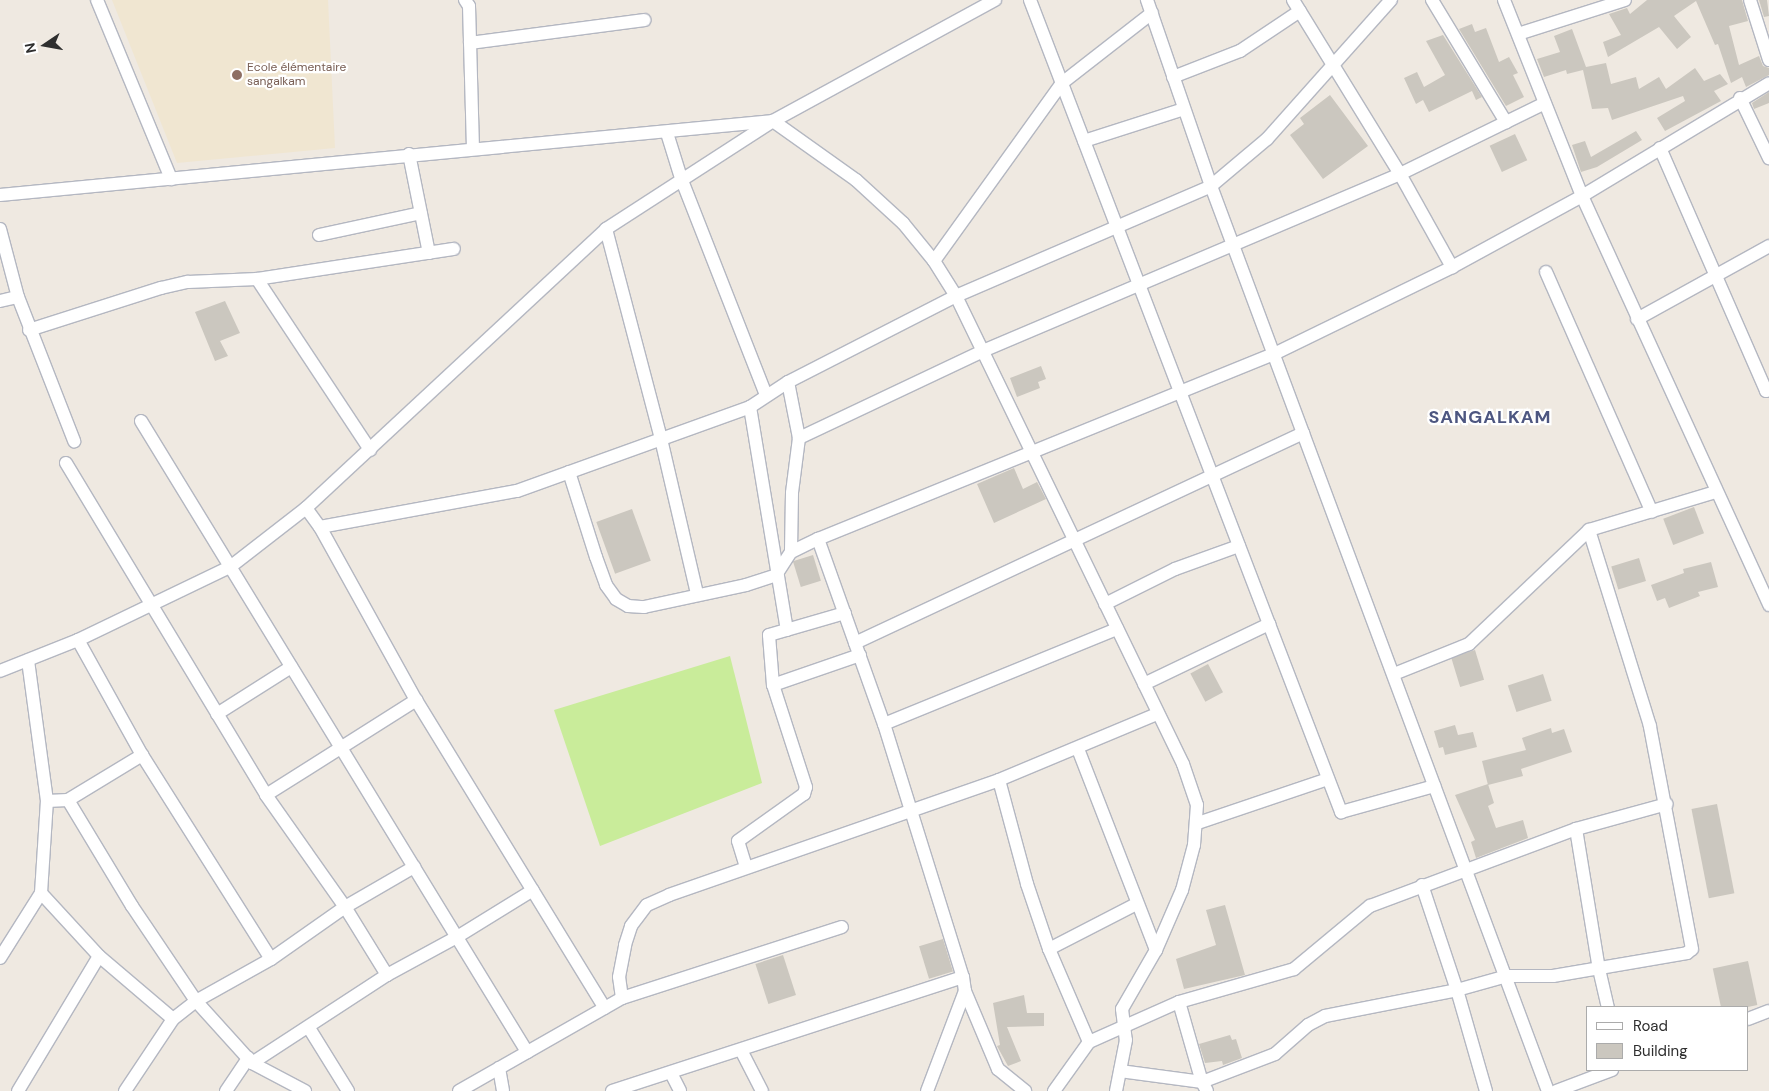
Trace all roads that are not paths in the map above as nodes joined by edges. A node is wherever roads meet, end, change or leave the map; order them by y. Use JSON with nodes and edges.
{"nodes":[{"id":1,"x":97,"y":0,"type":"edge"},
{"id":2,"x":465,"y":0,"type":"edge"},
{"id":3,"x":995,"y":0,"type":"edge"},
{"id":4,"x":1030,"y":0,"type":"edge"},
{"id":5,"x":1147,"y":0,"type":"edge"},
{"id":6,"x":1391,"y":0,"type":"edge"},
{"id":7,"x":1432,"y":0,"type":"edge"},
{"id":8,"x":1504,"y":0,"type":"edge"},
{"id":9,"x":1625,"y":0,"type":"edge"},
{"id":10,"x":1750,"y":0,"type":"edge"},
{"id":11,"x":1296,"y":6,"type":"edge"},
{"id":12,"x":1152,"y":13,"type":"junction"},
{"id":13,"x":644,"y":20,"type":"dead end"},
{"id":14,"x":1518,"y":34,"type":"junction"},
{"id":15,"x":470,"y":43,"type":"junction"},
{"id":16,"x":1769,"y":60,"type":"edge"},
{"id":17,"x":1332,"y":66,"type":"junction"},
{"id":18,"x":1174,"y":77,"type":"junction"},
{"id":19,"x":1769,"y":82,"type":"edge"},
{"id":20,"x":1062,"y":83,"type":"junction"},
{"id":21,"x":1740,"y":98,"type":"junction"},
{"id":22,"x":1545,"y":103,"type":"junction"},
{"id":23,"x":1184,"y":108,"type":"junction"},
{"id":24,"x":773,"y":121,"type":"junction"},
{"id":25,"x":1506,"y":122,"type":"junction"},
{"id":26,"x":667,"y":133,"type":"junction"},
{"id":27,"x":1084,"y":141,"type":"junction"},
{"id":28,"x":473,"y":147,"type":"junction"},
{"id":29,"x":1660,"y":148,"type":"junction"},
{"id":30,"x":408,"y":154,"type":"junction"},
{"id":31,"x":1769,"y":158,"type":"edge"},
{"id":32,"x":1400,"y":174,"type":"junction"},
{"id":33,"x":681,"y":178,"type":"junction"},
{"id":34,"x":171,"y":179,"type":"junction"},
{"id":35,"x":1210,"y":186,"type":"junction"},
{"id":36,"x":0,"y":195,"type":"edge"},
{"id":37,"x":1582,"y":196,"type":"junction"},
{"id":38,"x":421,"y":213,"type":"junction"},
{"id":39,"x":1117,"y":227,"type":"junction"},
{"id":40,"x":0,"y":229,"type":"edge"},
{"id":41,"x":606,"y":229,"type":"junction"},
{"id":42,"x":319,"y":235,"type":"dead end"},
{"id":43,"x":1233,"y":245,"type":"junction"},
{"id":44,"x":1769,"y":246,"type":"edge"},
{"id":45,"x":454,"y":249,"type":"dead end"},
{"id":46,"x":429,"y":252,"type":"junction"},
{"id":47,"x":934,"y":261,"type":"junction"},
{"id":48,"x":1452,"y":267,"type":"junction"},
{"id":49,"x":1546,"y":272,"type":"dead end"},
{"id":50,"x":1715,"y":276,"type":"junction"},
{"id":51,"x":258,"y":279,"type":"junction"},
{"id":52,"x":1139,"y":285,"type":"junction"},
{"id":53,"x":956,"y":296,"type":"junction"},
{"id":54,"x":18,"y":297,"type":"junction"},
{"id":55,"x":0,"y":300,"type":"edge"},
{"id":56,"x":1637,"y":319,"type":"junction"},
{"id":57,"x":29,"y":330,"type":"junction"},
{"id":58,"x":983,"y":351,"type":"junction"},
{"id":59,"x":1274,"y":354,"type":"junction"},
{"id":60,"x":788,"y":382,"type":"junction"},
{"id":61,"x":1769,"y":390,"type":"edge"},
{"id":62,"x":1180,"y":392,"type":"junction"},
{"id":63,"x":766,"y":395,"type":"junction"},
{"id":64,"x":750,"y":407,"type":"junction"},
{"id":65,"x":141,"y":421,"type":"dead end"},
{"id":66,"x":1303,"y":433,"type":"junction"},
{"id":67,"x":799,"y":438,"type":"junction"},
{"id":68,"x":661,"y":439,"type":"junction"},
{"id":69,"x":74,"y":440,"type":"dead end"},
{"id":70,"x":370,"y":450,"type":"junction"},
{"id":71,"x":1032,"y":452,"type":"junction"},
{"id":72,"x":66,"y":463,"type":"dead end"},
{"id":73,"x":569,"y":472,"type":"junction"},
{"id":74,"x":1212,"y":475,"type":"junction"},
{"id":75,"x":1716,"y":492,"type":"junction"},
{"id":76,"x":306,"y":508,"type":"junction"},
{"id":77,"x":1652,"y":512,"type":"junction"},
{"id":78,"x":320,"y":527,"type":"junction"},
{"id":79,"x":1589,"y":530,"type":"junction"},
{"id":80,"x":818,"y":539,"type":"junction"},
{"id":81,"x":1074,"y":540,"type":"junction"},
{"id":82,"x":1239,"y":546,"type":"junction"},
{"id":83,"x":791,"y":552,"type":"junction"},
{"id":84,"x":230,"y":567,"type":"junction"},
{"id":85,"x":776,"y":575,"type":"junction"},
{"id":86,"x":697,"y":594,"type":"junction"},
{"id":87,"x":1105,"y":604,"type":"junction"},
{"id":88,"x":152,"y":605,"type":"junction"},
{"id":89,"x":1769,"y":605,"type":"edge"},
{"id":90,"x":845,"y":613,"type":"junction"},
{"id":91,"x":1269,"y":624,"type":"junction"},
{"id":92,"x":1117,"y":629,"type":"junction"},
{"id":93,"x":787,"y":630,"type":"junction"},
{"id":94,"x":78,"y":640,"type":"junction"},
{"id":95,"x":855,"y":642,"type":"junction"},
{"id":96,"x":860,"y":655,"type":"junction"},
{"id":97,"x":28,"y":660,"type":"junction"},
{"id":98,"x":291,"y":667,"type":"junction"},
{"id":99,"x":0,"y":671,"type":"edge"},
{"id":100,"x":1394,"y":674,"type":"junction"},
{"id":101,"x":773,"y":684,"type":"junction"},
{"id":102,"x":1144,"y":684,"type":"junction"},
{"id":103,"x":416,"y":700,"type":"junction"},
{"id":104,"x":217,"y":714,"type":"junction"},
{"id":105,"x":1157,"y":714,"type":"junction"},
{"id":106,"x":884,"y":724,"type":"junction"},
{"id":107,"x":341,"y":748,"type":"junction"},
{"id":108,"x":1078,"y":748,"type":"junction"},
{"id":109,"x":142,"y":755,"type":"junction"},
{"id":110,"x":1328,"y":778,"type":"junction"},
{"id":111,"x":999,"y":780,"type":"junction"},
{"id":112,"x":1434,"y":786,"type":"junction"},
{"id":113,"x":266,"y":796,"type":"junction"},
{"id":114,"x":68,"y":800,"type":"junction"},
{"id":115,"x":47,"y":801,"type":"junction"},
{"id":116,"x":1667,"y":804,"type":"junction"},
{"id":117,"x":911,"y":808,"type":"junction"},
{"id":118,"x":1198,"y":823,"type":"junction"},
{"id":119,"x":1576,"y":829,"type":"junction"},
{"id":120,"x":414,"y":867,"type":"junction"},
{"id":121,"x":746,"y":867,"type":"junction"},
{"id":122,"x":1466,"y":868,"type":"junction"},
{"id":123,"x":1422,"y":886,"type":"junction"},
{"id":124,"x":533,"y":890,"type":"junction"},
{"id":125,"x":41,"y":893,"type":"junction"},
{"id":126,"x":1136,"y":904,"type":"junction"},
{"id":127,"x":345,"y":907,"type":"junction"},
{"id":128,"x":842,"y":927,"type":"dead end"},
{"id":129,"x":457,"y":937,"type":"junction"},
{"id":130,"x":1049,"y":948,"type":"junction"},
{"id":131,"x":1156,"y":950,"type":"junction"},
{"id":132,"x":1,"y":954,"type":"edge"},
{"id":133,"x":99,"y":956,"type":"junction"},
{"id":134,"x":271,"y":959,"type":"junction"},
{"id":135,"x":1599,"y":969,"type":"junction"},
{"id":136,"x":387,"y":975,"type":"junction"},
{"id":137,"x":1507,"y":976,"type":"junction"},
{"id":138,"x":963,"y":977,"type":"junction"},
{"id":139,"x":1457,"y":990,"type":"junction"},
{"id":140,"x":965,"y":991,"type":"junction"},
{"id":141,"x":622,"y":998,"type":"junction"},
{"id":142,"x":196,"y":1001,"type":"junction"},
{"id":143,"x":1179,"y":1002,"type":"junction"},
{"id":144,"x":1608,"y":1006,"type":"edge"},
{"id":145,"x":605,"y":1008,"type":"junction"},
{"id":146,"x":1769,"y":1011,"type":"edge"},
{"id":147,"x":173,"y":1019,"type":"junction"},
{"id":148,"x":1749,"y":1019,"type":"edge"},
{"id":149,"x":1125,"y":1026,"type":"junction"},
{"id":150,"x":309,"y":1028,"type":"junction"},
{"id":151,"x":1090,"y":1042,"type":"junction"},
{"id":152,"x":740,"y":1050,"type":"junction"},
{"id":153,"x":527,"y":1052,"type":"junction"},
{"id":154,"x":250,"y":1061,"type":"junction"},
{"id":155,"x":499,"y":1068,"type":"junction"},
{"id":156,"x":1120,"y":1071,"type":"junction"},
{"id":157,"x":1609,"y":1071,"type":"edge"},
{"id":158,"x":670,"y":1073,"type":"junction"},
{"id":159,"x":1204,"y":1086,"type":"edge"},
{"id":160,"x":18,"y":1091,"type":"edge"},
{"id":161,"x":126,"y":1091,"type":"edge"},
{"id":162,"x":226,"y":1091,"type":"edge"},
{"id":163,"x":305,"y":1091,"type":"edge"},
{"id":164,"x":348,"y":1091,"type":"edge"},
{"id":165,"x":459,"y":1091,"type":"edge"},
{"id":166,"x":503,"y":1091,"type":"edge"},
{"id":167,"x":612,"y":1091,"type":"edge"},
{"id":168,"x":680,"y":1091,"type":"edge"},
{"id":169,"x":762,"y":1091,"type":"edge"},
{"id":170,"x":927,"y":1091,"type":"edge"},
{"id":171,"x":1025,"y":1091,"type":"edge"},
{"id":172,"x":1054,"y":1091,"type":"edge"},
{"id":173,"x":1116,"y":1091,"type":"edge"},
{"id":174,"x":1486,"y":1091,"type":"edge"},
{"id":175,"x":1548,"y":1091,"type":"edge"},
{"id":176,"x":1556,"y":1091,"type":"edge"}],
"edges":[{"from":1,"to":34,"type":"street"},
{"from":2,"to":15,"type":"street"},
{"from":3,"to":24,"type":"street"},
{"from":4,"to":20,"type":"street"},
{"from":5,"to":12,"type":"street"},
{"from":6,"to":17,"type":"street"},
{"from":7,"to":25,"type":"street"},
{"from":8,"to":14,"type":"street"},
{"from":9,"to":14,"type":"street"},
{"from":10,"to":16,"type":"street"},
{"from":11,"to":17,"type":"street"},
{"from":11,"to":18,"type":"street"},
{"from":12,"to":18,"type":"street"},
{"from":12,"to":20,"type":"street"},
{"from":13,"to":15,"type":"street"},
{"from":14,"to":22,"type":"street"},
{"from":15,"to":28,"type":"street"},
{"from":17,"to":32,"type":"street"},
{"from":17,"to":35,"type":"street"},
{"from":18,"to":23,"type":"street"},
{"from":19,"to":21,"type":"street"},
{"from":20,"to":27,"type":"street"},
{"from":20,"to":47,"type":"street"},
{"from":21,"to":29,"type":"street"},
{"from":21,"to":31,"type":"street"},
{"from":22,"to":25,"type":"street"},
{"from":22,"to":37,"type":"street"},
{"from":23,"to":27,"type":"street"},
{"from":23,"to":35,"type":"street"},
{"from":24,"to":26,"type":"street"},
{"from":24,"to":33,"type":"street"},
{"from":24,"to":47,"type":"street"},
{"from":25,"to":32,"type":"street"},
{"from":26,"to":28,"type":"street"},
{"from":26,"to":33,"type":"street"},
{"from":27,"to":39,"type":"street"},
{"from":28,"to":30,"type":"street"},
{"from":29,"to":37,"type":"street"},
{"from":29,"to":50,"type":"street"},
{"from":30,"to":34,"type":"street"},
{"from":30,"to":38,"type":"street"},
{"from":32,"to":43,"type":"street"},
{"from":32,"to":48,"type":"street"},
{"from":33,"to":41,"type":"street"},
{"from":33,"to":63,"type":"street"},
{"from":34,"to":36,"type":"street"},
{"from":35,"to":39,"type":"street"},
{"from":35,"to":43,"type":"street"},
{"from":37,"to":48,"type":"street"},
{"from":37,"to":56,"type":"street"},
{"from":38,"to":42,"type":"street"},
{"from":38,"to":46,"type":"street"},
{"from":39,"to":52,"type":"street"},
{"from":39,"to":53,"type":"street"},
{"from":40,"to":54,"type":"street"},
{"from":41,"to":68,"type":"street"},
{"from":41,"to":70,"type":"street"},
{"from":43,"to":52,"type":"street"},
{"from":43,"to":59,"type":"street"},
{"from":44,"to":50,"type":"street"},
{"from":45,"to":46,"type":"street"},
{"from":46,"to":51,"type":"street"},
{"from":47,"to":53,"type":"street"},
{"from":48,"to":59,"type":"street"},
{"from":49,"to":77,"type":"street"},
{"from":50,"to":56,"type":"street"},
{"from":50,"to":61,"type":"street"},
{"from":51,"to":57,"type":"street"},
{"from":51,"to":70,"type":"street"},
{"from":52,"to":58,"type":"street"},
{"from":52,"to":62,"type":"street"},
{"from":53,"to":58,"type":"street"},
{"from":53,"to":60,"type":"street"},
{"from":54,"to":55,"type":"street"},
{"from":54,"to":57,"type":"street"},
{"from":56,"to":75,"type":"street"},
{"from":57,"to":69,"type":"street"},
{"from":58,"to":67,"type":"street"},
{"from":58,"to":71,"type":"street"},
{"from":59,"to":62,"type":"street"},
{"from":59,"to":66,"type":"street"},
{"from":60,"to":63,"type":"street"},
{"from":60,"to":67,"type":"street"},
{"from":62,"to":71,"type":"street"},
{"from":62,"to":74,"type":"street"},
{"from":63,"to":64,"type":"street"},
{"from":64,"to":68,"type":"street"},
{"from":64,"to":85,"type":"street"},
{"from":65,"to":84,"type":"street"},
{"from":66,"to":74,"type":"street"},
{"from":66,"to":100,"type":"street"},
{"from":67,"to":83,"type":"street"},
{"from":68,"to":73,"type":"street"},
{"from":68,"to":86,"type":"street"},
{"from":70,"to":76,"type":"street"},
{"from":71,"to":80,"type":"street"},
{"from":71,"to":81,"type":"street"},
{"from":72,"to":88,"type":"street"},
{"from":73,"to":78,"type":"street"},
{"from":73,"to":86,"type":"street"},
{"from":74,"to":81,"type":"street"},
{"from":74,"to":82,"type":"street"},
{"from":75,"to":77,"type":"street"},
{"from":75,"to":89,"type":"street"},
{"from":76,"to":78,"type":"street"},
{"from":76,"to":84,"type":"street"},
{"from":77,"to":79,"type":"street"},
{"from":78,"to":103,"type":"street"},
{"from":79,"to":100,"type":"street"},
{"from":79,"to":116,"type":"street"},
{"from":80,"to":83,"type":"street"},
{"from":80,"to":90,"type":"street"},
{"from":81,"to":87,"type":"street"},
{"from":81,"to":95,"type":"street"},
{"from":82,"to":87,"type":"street"},
{"from":82,"to":91,"type":"street"},
{"from":83,"to":85,"type":"street"},
{"from":84,"to":88,"type":"street"},
{"from":84,"to":98,"type":"street"},
{"from":85,"to":86,"type":"street"},
{"from":85,"to":93,"type":"street"},
{"from":87,"to":92,"type":"street"},
{"from":88,"to":94,"type":"street"},
{"from":88,"to":104,"type":"street"},
{"from":90,"to":93,"type":"street"},
{"from":90,"to":95,"type":"street"},
{"from":91,"to":102,"type":"street"},
{"from":91,"to":110,"type":"street"},
{"from":92,"to":102,"type":"street"},
{"from":92,"to":106,"type":"street"},
{"from":93,"to":101,"type":"street"},
{"from":94,"to":97,"type":"street"},
{"from":94,"to":109,"type":"street"},
{"from":95,"to":96,"type":"street"},
{"from":96,"to":101,"type":"street"},
{"from":96,"to":106,"type":"street"},
{"from":97,"to":99,"type":"street"},
{"from":97,"to":115,"type":"street"},
{"from":98,"to":104,"type":"street"},
{"from":98,"to":107,"type":"street"},
{"from":100,"to":112,"type":"street"},
{"from":101,"to":121,"type":"street"},
{"from":102,"to":105,"type":"street"},
{"from":103,"to":107,"type":"street"},
{"from":103,"to":124,"type":"street"},
{"from":104,"to":113,"type":"street"},
{"from":105,"to":108,"type":"street"},
{"from":105,"to":118,"type":"street"},
{"from":106,"to":117,"type":"street"},
{"from":107,"to":113,"type":"street"},
{"from":107,"to":120,"type":"street"},
{"from":108,"to":111,"type":"street"},
{"from":108,"to":126,"type":"street"},
{"from":109,"to":114,"type":"street"},
{"from":109,"to":134,"type":"street"},
{"from":110,"to":112,"type":"street"},
{"from":110,"to":118,"type":"street"},
{"from":111,"to":117,"type":"street"},
{"from":111,"to":130,"type":"street"},
{"from":112,"to":122,"type":"street"},
{"from":113,"to":127,"type":"street"},
{"from":114,"to":115,"type":"street"},
{"from":114,"to":142,"type":"street"},
{"from":115,"to":125,"type":"street"},
{"from":116,"to":119,"type":"street"},
{"from":116,"to":135,"type":"street"},
{"from":117,"to":121,"type":"street"},
{"from":117,"to":138,"type":"street"},
{"from":118,"to":131,"type":"street"},
{"from":119,"to":122,"type":"street"},
{"from":119,"to":135,"type":"street"},
{"from":120,"to":127,"type":"street"},
{"from":120,"to":129,"type":"street"},
{"from":121,"to":141,"type":"street"},
{"from":122,"to":123,"type":"street"},
{"from":122,"to":137,"type":"street"},
{"from":123,"to":139,"type":"street"},
{"from":123,"to":143,"type":"street"},
{"from":124,"to":129,"type":"street"},
{"from":124,"to":145,"type":"street"},
{"from":125,"to":132,"type":"street"},
{"from":125,"to":133,"type":"street"},
{"from":126,"to":130,"type":"street"},
{"from":126,"to":131,"type":"street"},
{"from":127,"to":134,"type":"street"},
{"from":127,"to":136,"type":"street"},
{"from":128,"to":141,"type":"street"},
{"from":129,"to":136,"type":"street"},
{"from":129,"to":153,"type":"street"},
{"from":130,"to":151,"type":"street"},
{"from":131,"to":149,"type":"street"},
{"from":133,"to":147,"type":"street"},
{"from":133,"to":160,"type":"street"},
{"from":134,"to":142,"type":"street"},
{"from":135,"to":137,"type":"street"},
{"from":135,"to":144,"type":"street"},
{"from":136,"to":150,"type":"street"},
{"from":137,"to":139,"type":"street"},
{"from":137,"to":175,"type":"street"},
{"from":138,"to":140,"type":"street"},
{"from":138,"to":152,"type":"street"},
{"from":139,"to":159,"type":"street"},
{"from":139,"to":174,"type":"street"},
{"from":140,"to":170,"type":"street"},
{"from":140,"to":171,"type":"street"},
{"from":141,"to":145,"type":"street"},
{"from":142,"to":147,"type":"street"},
{"from":142,"to":154,"type":"street"},
{"from":143,"to":149,"type":"street"},
{"from":143,"to":159,"type":"street"},
{"from":145,"to":153,"type":"street"},
{"from":146,"to":148,"type":"street"},
{"from":147,"to":161,"type":"street"},
{"from":149,"to":151,"type":"street"},
{"from":149,"to":156,"type":"street"},
{"from":150,"to":154,"type":"street"},
{"from":150,"to":164,"type":"street"},
{"from":151,"to":172,"type":"street"},
{"from":152,"to":158,"type":"street"},
{"from":152,"to":169,"type":"street"},
{"from":153,"to":155,"type":"street"},
{"from":154,"to":162,"type":"street"},
{"from":154,"to":163,"type":"street"},
{"from":155,"to":165,"type":"street"},
{"from":155,"to":166,"type":"street"},
{"from":156,"to":159,"type":"street"},
{"from":156,"to":173,"type":"street"},
{"from":157,"to":176,"type":"street"},
{"from":158,"to":167,"type":"street"},
{"from":158,"to":168,"type":"street"}]}
